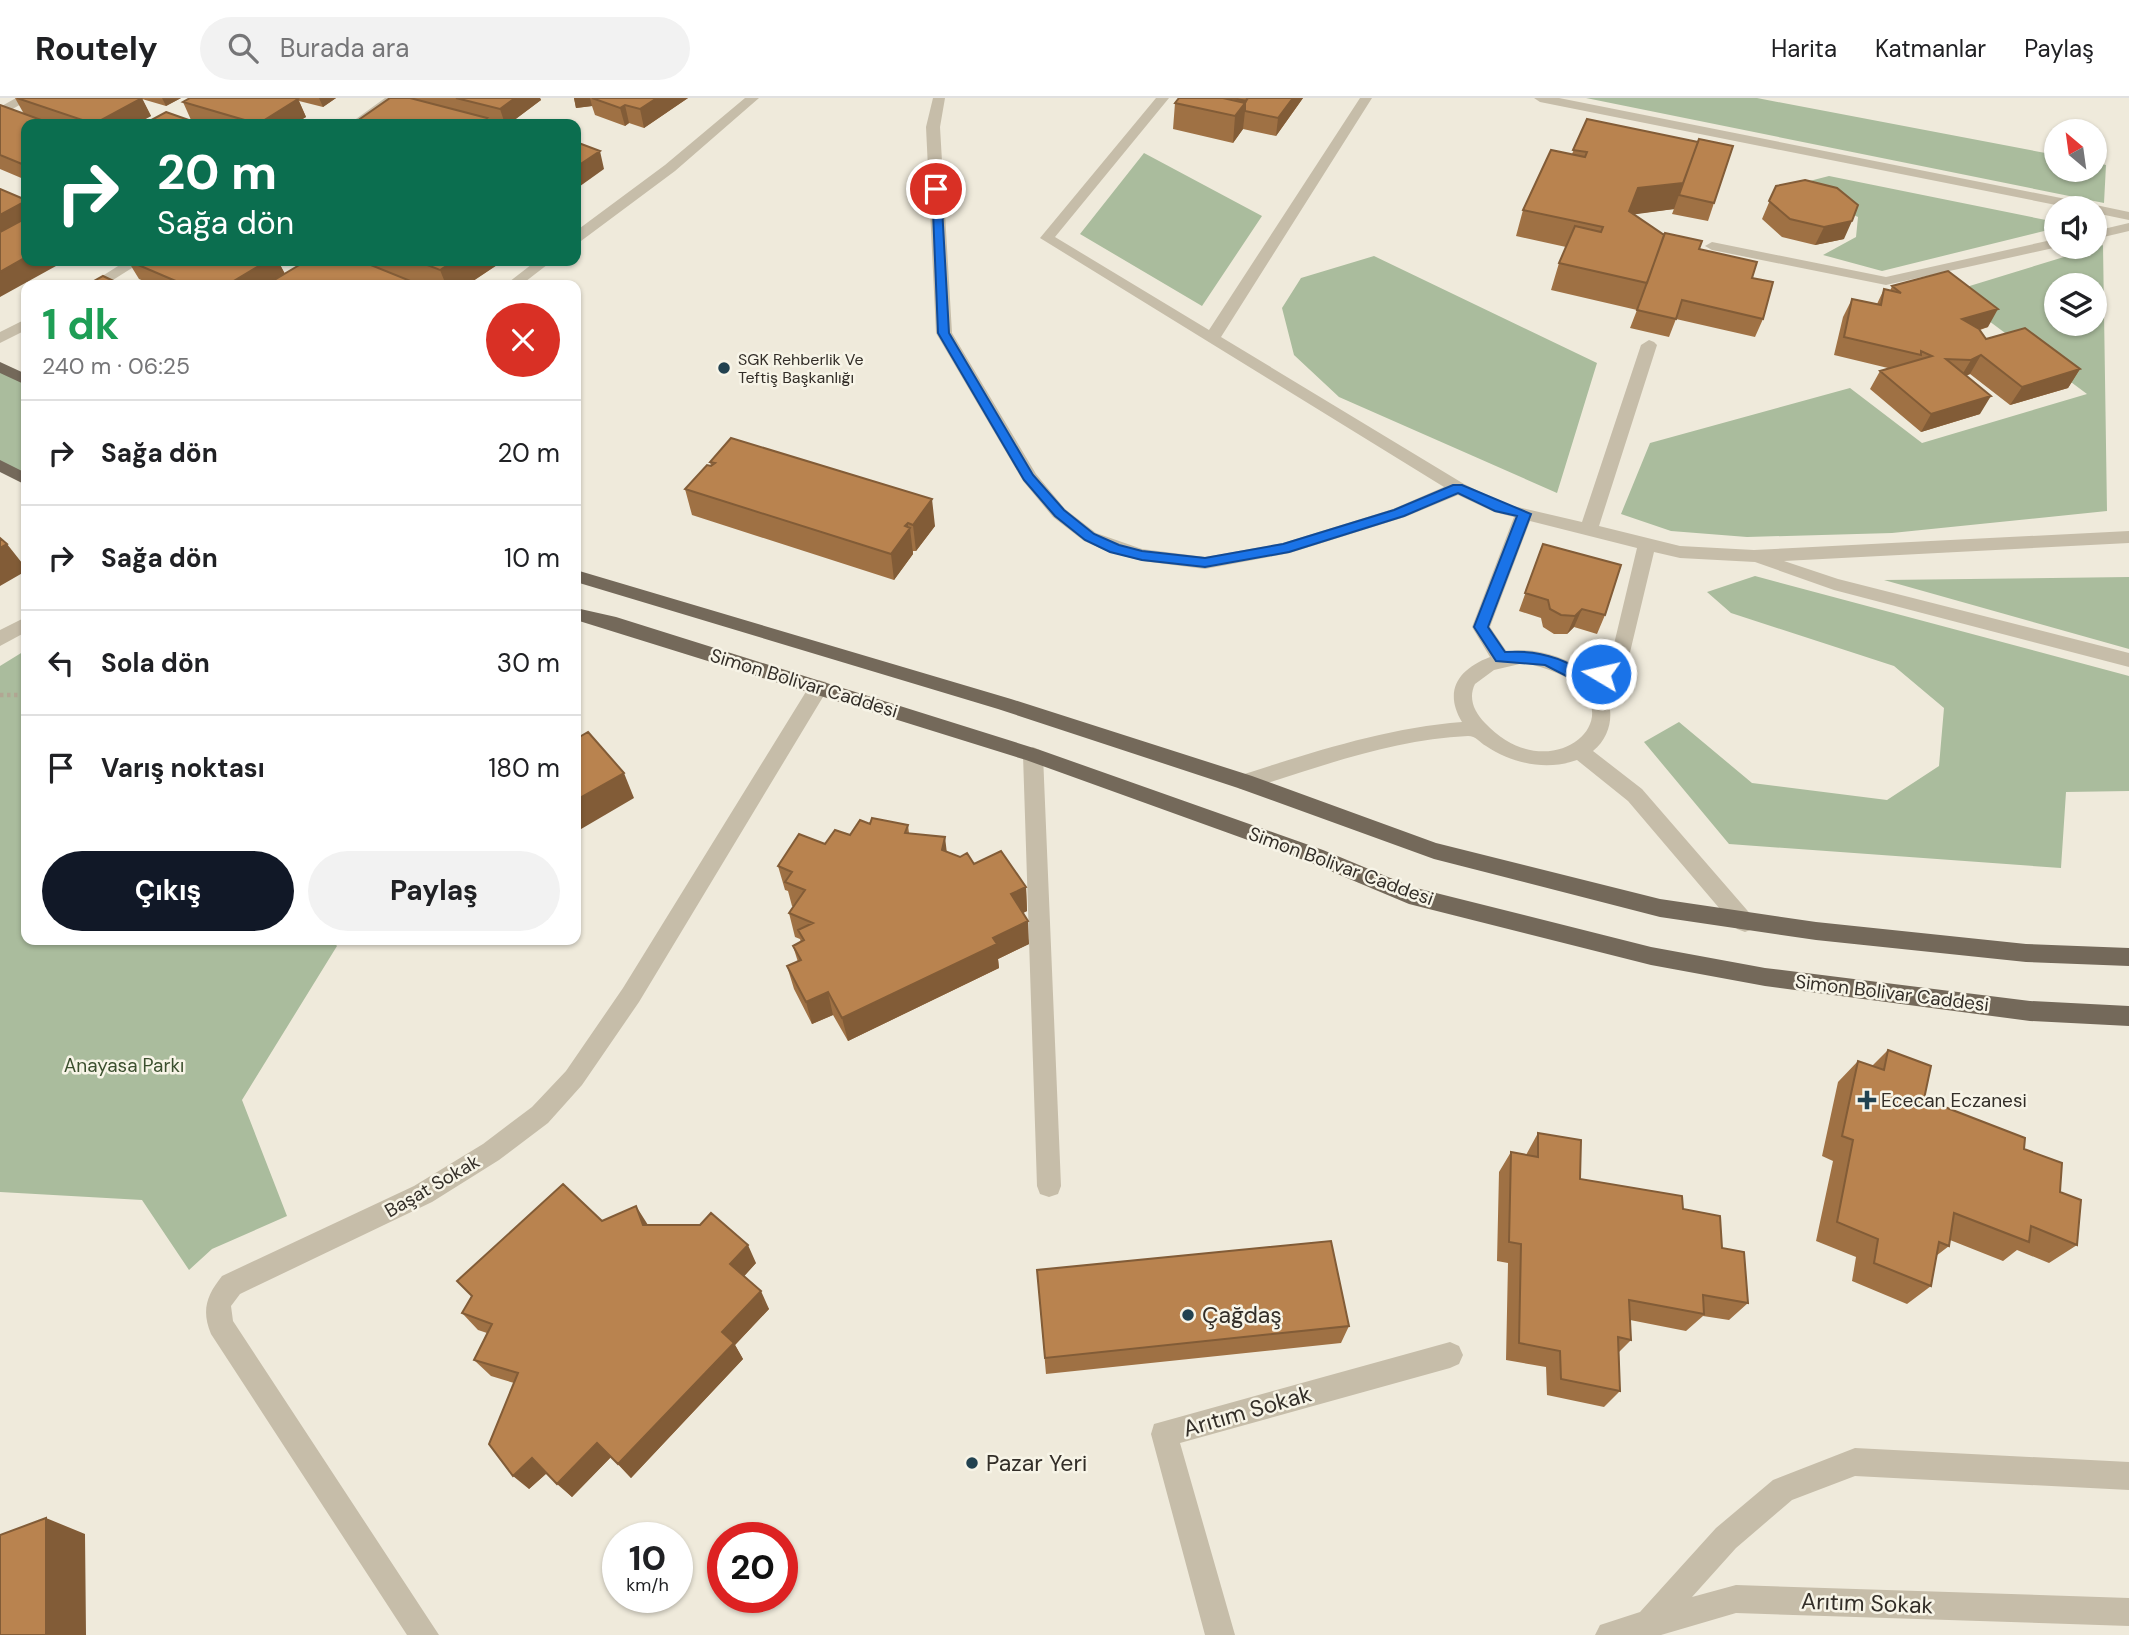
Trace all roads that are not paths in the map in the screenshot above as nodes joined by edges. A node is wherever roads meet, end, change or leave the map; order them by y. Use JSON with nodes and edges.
{"nodes":[{"id":1,"x":26,"y":98,"type":"edge"},
{"id":2,"x":394,"y":98,"type":"edge"},
{"id":3,"x":753,"y":98,"type":"edge"},
{"id":4,"x":939,"y":98,"type":"edge"},
{"id":5,"x":1163,"y":98,"type":"edge"},
{"id":6,"x":1366,"y":98,"type":"edge"},
{"id":7,"x":1540,"y":98,"type":"edge"},
{"id":8,"x":0,"y":112,"type":"edge"},
{"id":9,"x":362,"y":119,"type":"edge"},
{"id":10,"x":2044,"y":199,"type":"edge"},
{"id":11,"x":2107,"y":212,"type":"edge"},
{"id":12,"x":2129,"y":216,"type":"edge"},
{"id":13,"x":2129,"y":227,"type":"edge"},
{"id":14,"x":2107,"y":232,"type":"edge"},
{"id":15,"x":581,"y":234,"type":"edge"},
{"id":16,"x":1713,"y":246,"type":"dead end"},
{"id":17,"x":2044,"y":246,"type":"edge"},
{"id":18,"x":127,"y":266,"type":"edge"},
{"id":19,"x":538,"y":266,"type":"edge"},
{"id":20,"x":104,"y":280,"type":"edge"},
{"id":21,"x":519,"y":280,"type":"edge"},
{"id":22,"x":21,"y":327,"type":"edge"},
{"id":23,"x":1213,"y":337,"type":"junction"},
{"id":24,"x":0,"y":338,"type":"edge"},
{"id":25,"x":1649,"y":345,"type":"dead end"},
{"id":26,"x":0,"y":367,"type":"edge"},
{"id":27,"x":21,"y":378,"type":"edge"},
{"id":28,"x":0,"y":465,"type":"edge"},
{"id":29,"x":21,"y":477,"type":"edge"},
{"id":30,"x":1458,"y":488,"type":"junction"},
{"id":31,"x":1524,"y":514,"type":"junction"},
{"id":32,"x":1589,"y":529,"type":"junction"},
{"id":33,"x":2129,"y":537,"type":"edge"},
{"id":34,"x":1647,"y":544,"type":"junction"},
{"id":35,"x":1754,"y":556,"type":"junction"},
{"id":36,"x":581,"y":577,"type":"edge"},
{"id":37,"x":581,"y":615,"type":"edge"},
{"id":38,"x":21,"y":626,"type":"edge"},
{"id":39,"x":0,"y":639,"type":"edge"},
{"id":40,"x":1501,"y":658,"type":"junction"},
{"id":41,"x":2129,"y":660,"type":"edge"},
{"id":42,"x":1584,"y":680,"type":"junction"},
{"id":43,"x":819,"y":687,"type":"junction"},
{"id":44,"x":1476,"y":728,"type":"junction"},
{"id":45,"x":1579,"y":750,"type":"junction"},
{"id":46,"x":1033,"y":755,"type":"junction"},
{"id":47,"x":1245,"y":782,"type":"junction"},
{"id":48,"x":1745,"y":923,"type":"junction"},
{"id":49,"x":2129,"y":957,"type":"edge"},
{"id":50,"x":2129,"y":1016,"type":"edge"},
{"id":51,"x":1049,"y":1186,"type":"dead end"},
{"id":52,"x":1450,"y":1355,"type":"dead end"},
{"id":53,"x":2129,"y":1476,"type":"edge"},
{"id":54,"x":2129,"y":1612,"type":"edge"},
{"id":55,"x":1650,"y":1622,"type":"junction"},
{"id":56,"x":424,"y":1635,"type":"edge"},
{"id":57,"x":1220,"y":1635,"type":"edge"},
{"id":58,"x":1610,"y":1635,"type":"edge"}],
"edges":[{"from":1,"to":8,"type":"street"},
{"from":2,"to":9,"type":"street"},
{"from":3,"to":15,"type":"street"},
{"from":4,"to":30,"type":"street"},
{"from":5,"to":23,"type":"street"},
{"from":6,"to":23,"type":"street"},
{"from":7,"to":10,"type":"street"},
{"from":11,"to":12,"type":"street"},
{"from":13,"to":14,"type":"street"},
{"from":16,"to":17,"type":"street"},
{"from":18,"to":20,"type":"street"},
{"from":19,"to":21,"type":"street"},
{"from":22,"to":24,"type":"street"},
{"from":23,"to":30,"type":"street"},
{"from":25,"to":32,"type":"street"},
{"from":26,"to":27,"type":"main road"},
{"from":28,"to":29,"type":"main road"},
{"from":30,"to":31,"type":"street"},
{"from":31,"to":32,"type":"street"},
{"from":31,"to":40,"type":"street"},
{"from":32,"to":34,"type":"street"},
{"from":33,"to":35,"type":"street"},
{"from":34,"to":35,"type":"street"},
{"from":34,"to":42,"type":"street"},
{"from":35,"to":41,"type":"street"},
{"from":36,"to":47,"type":"main road","name":"Simon Bolivar Caddesi"},
{"from":37,"to":43,"type":"main road","name":"Simon Bolivar Caddesi"},
{"from":38,"to":39,"type":"street"},
{"from":40,"to":42,"type":"street"},
{"from":40,"to":44,"type":"street"},
{"from":42,"to":45,"type":"street"},
{"from":43,"to":46,"type":"main road","name":"Simon Bolivar Caddesi"},
{"from":43,"to":56,"type":"street","name":"Başat Sokak"},
{"from":44,"to":45,"type":"street"},
{"from":44,"to":47,"type":"street"},
{"from":45,"to":48,"type":"street"},
{"from":46,"to":50,"type":"main road","name":"Simon Bolivar Caddesi"},
{"from":46,"to":51,"type":"street"},
{"from":47,"to":48,"type":"main road","name":"Simon Bolivar Caddesi"},
{"from":48,"to":49,"type":"main road","name":"Simon Bolivar Caddesi"},
{"from":52,"to":57,"type":"street","name":"Arıtım Sokak"},
{"from":53,"to":55,"type":"street"},
{"from":54,"to":55,"type":"street","name":"Arıtım Sokak"},
{"from":55,"to":58,"type":"street","name":"Arıtım Sokak"}]}
